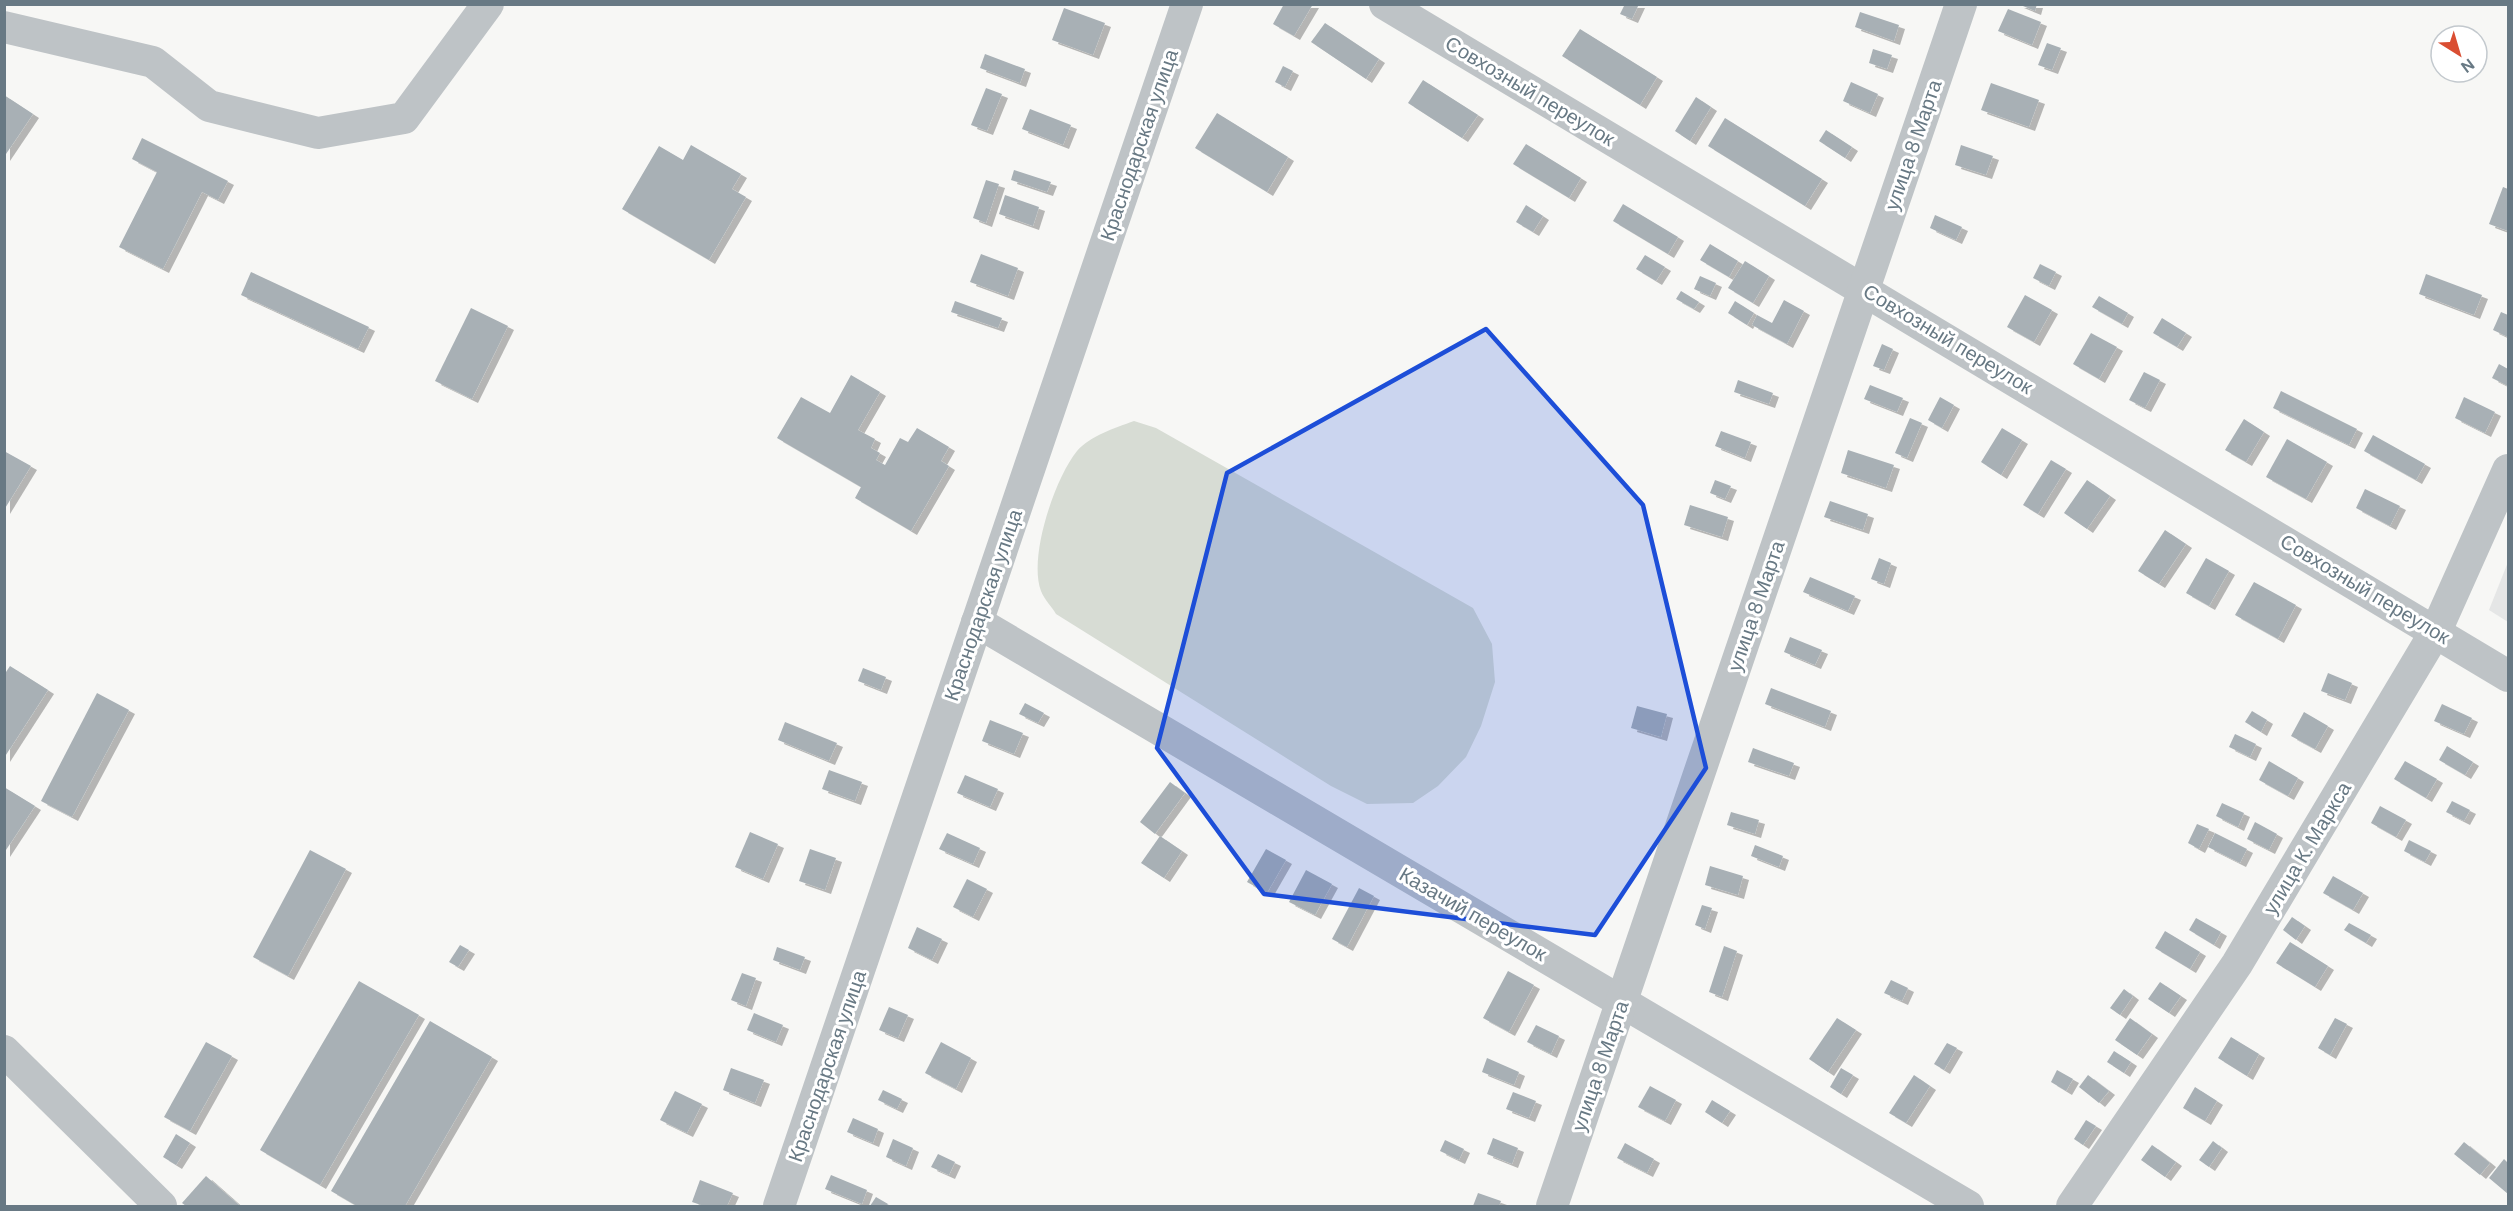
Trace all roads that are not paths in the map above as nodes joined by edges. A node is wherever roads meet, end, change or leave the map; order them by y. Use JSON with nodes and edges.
{"nodes":[{"id":1,"x":489,"y":4,"type":"edge"},
{"id":2,"x":1187,"y":4,"type":"edge"},
{"id":3,"x":1385,"y":4,"type":"edge"},
{"id":4,"x":1960,"y":4,"type":"edge"},
{"id":5,"x":4,"y":27,"type":"edge"},
{"id":6,"x":1864,"y":289,"type":"junction"},
{"id":7,"x":2508,"y":470,"type":"edge"},
{"id":8,"x":977,"y":622,"type":"junction"},
{"id":9,"x":2436,"y":631,"type":"junction"},
{"id":10,"x":2508,"y":676,"type":"edge"},
{"id":11,"x":1622,"y":1001,"type":"junction"},
{"id":12,"x":4,"y":1052,"type":"edge"},
{"id":13,"x":161,"y":1206,"type":"edge"},
{"id":14,"x":779,"y":1206,"type":"edge"},
{"id":15,"x":1552,"y":1206,"type":"edge"},
{"id":16,"x":1968,"y":1206,"type":"edge"},
{"id":17,"x":2072,"y":1206,"type":"edge"}],
"edges":[{"from":1,"to":5,"type":"street"},
{"from":2,"to":8,"type":"street","name":"Краснодарская улица"},
{"from":3,"to":6,"type":"street","name":"Совхозный переулок"},
{"from":4,"to":6,"type":"street","name":"улица 8 Марта"},
{"from":6,"to":9,"type":"street","name":"Совхозный переулок"},
{"from":6,"to":11,"type":"street","name":"улица 8 Марта"},
{"from":7,"to":9,"type":"street","name":"улица К. Маркса"},
{"from":8,"to":11,"type":"street","name":"Казачий переулок"},
{"from":8,"to":14,"type":"street","name":"Краснодарская улица"},
{"from":9,"to":10,"type":"street","name":"Совхозный переулок"},
{"from":9,"to":17,"type":"street","name":"улица К. Маркса"},
{"from":11,"to":15,"type":"street","name":"улица 8 Марта"},
{"from":11,"to":16,"type":"street","name":"Казачий переулок"},
{"from":12,"to":13,"type":"street"}]}
